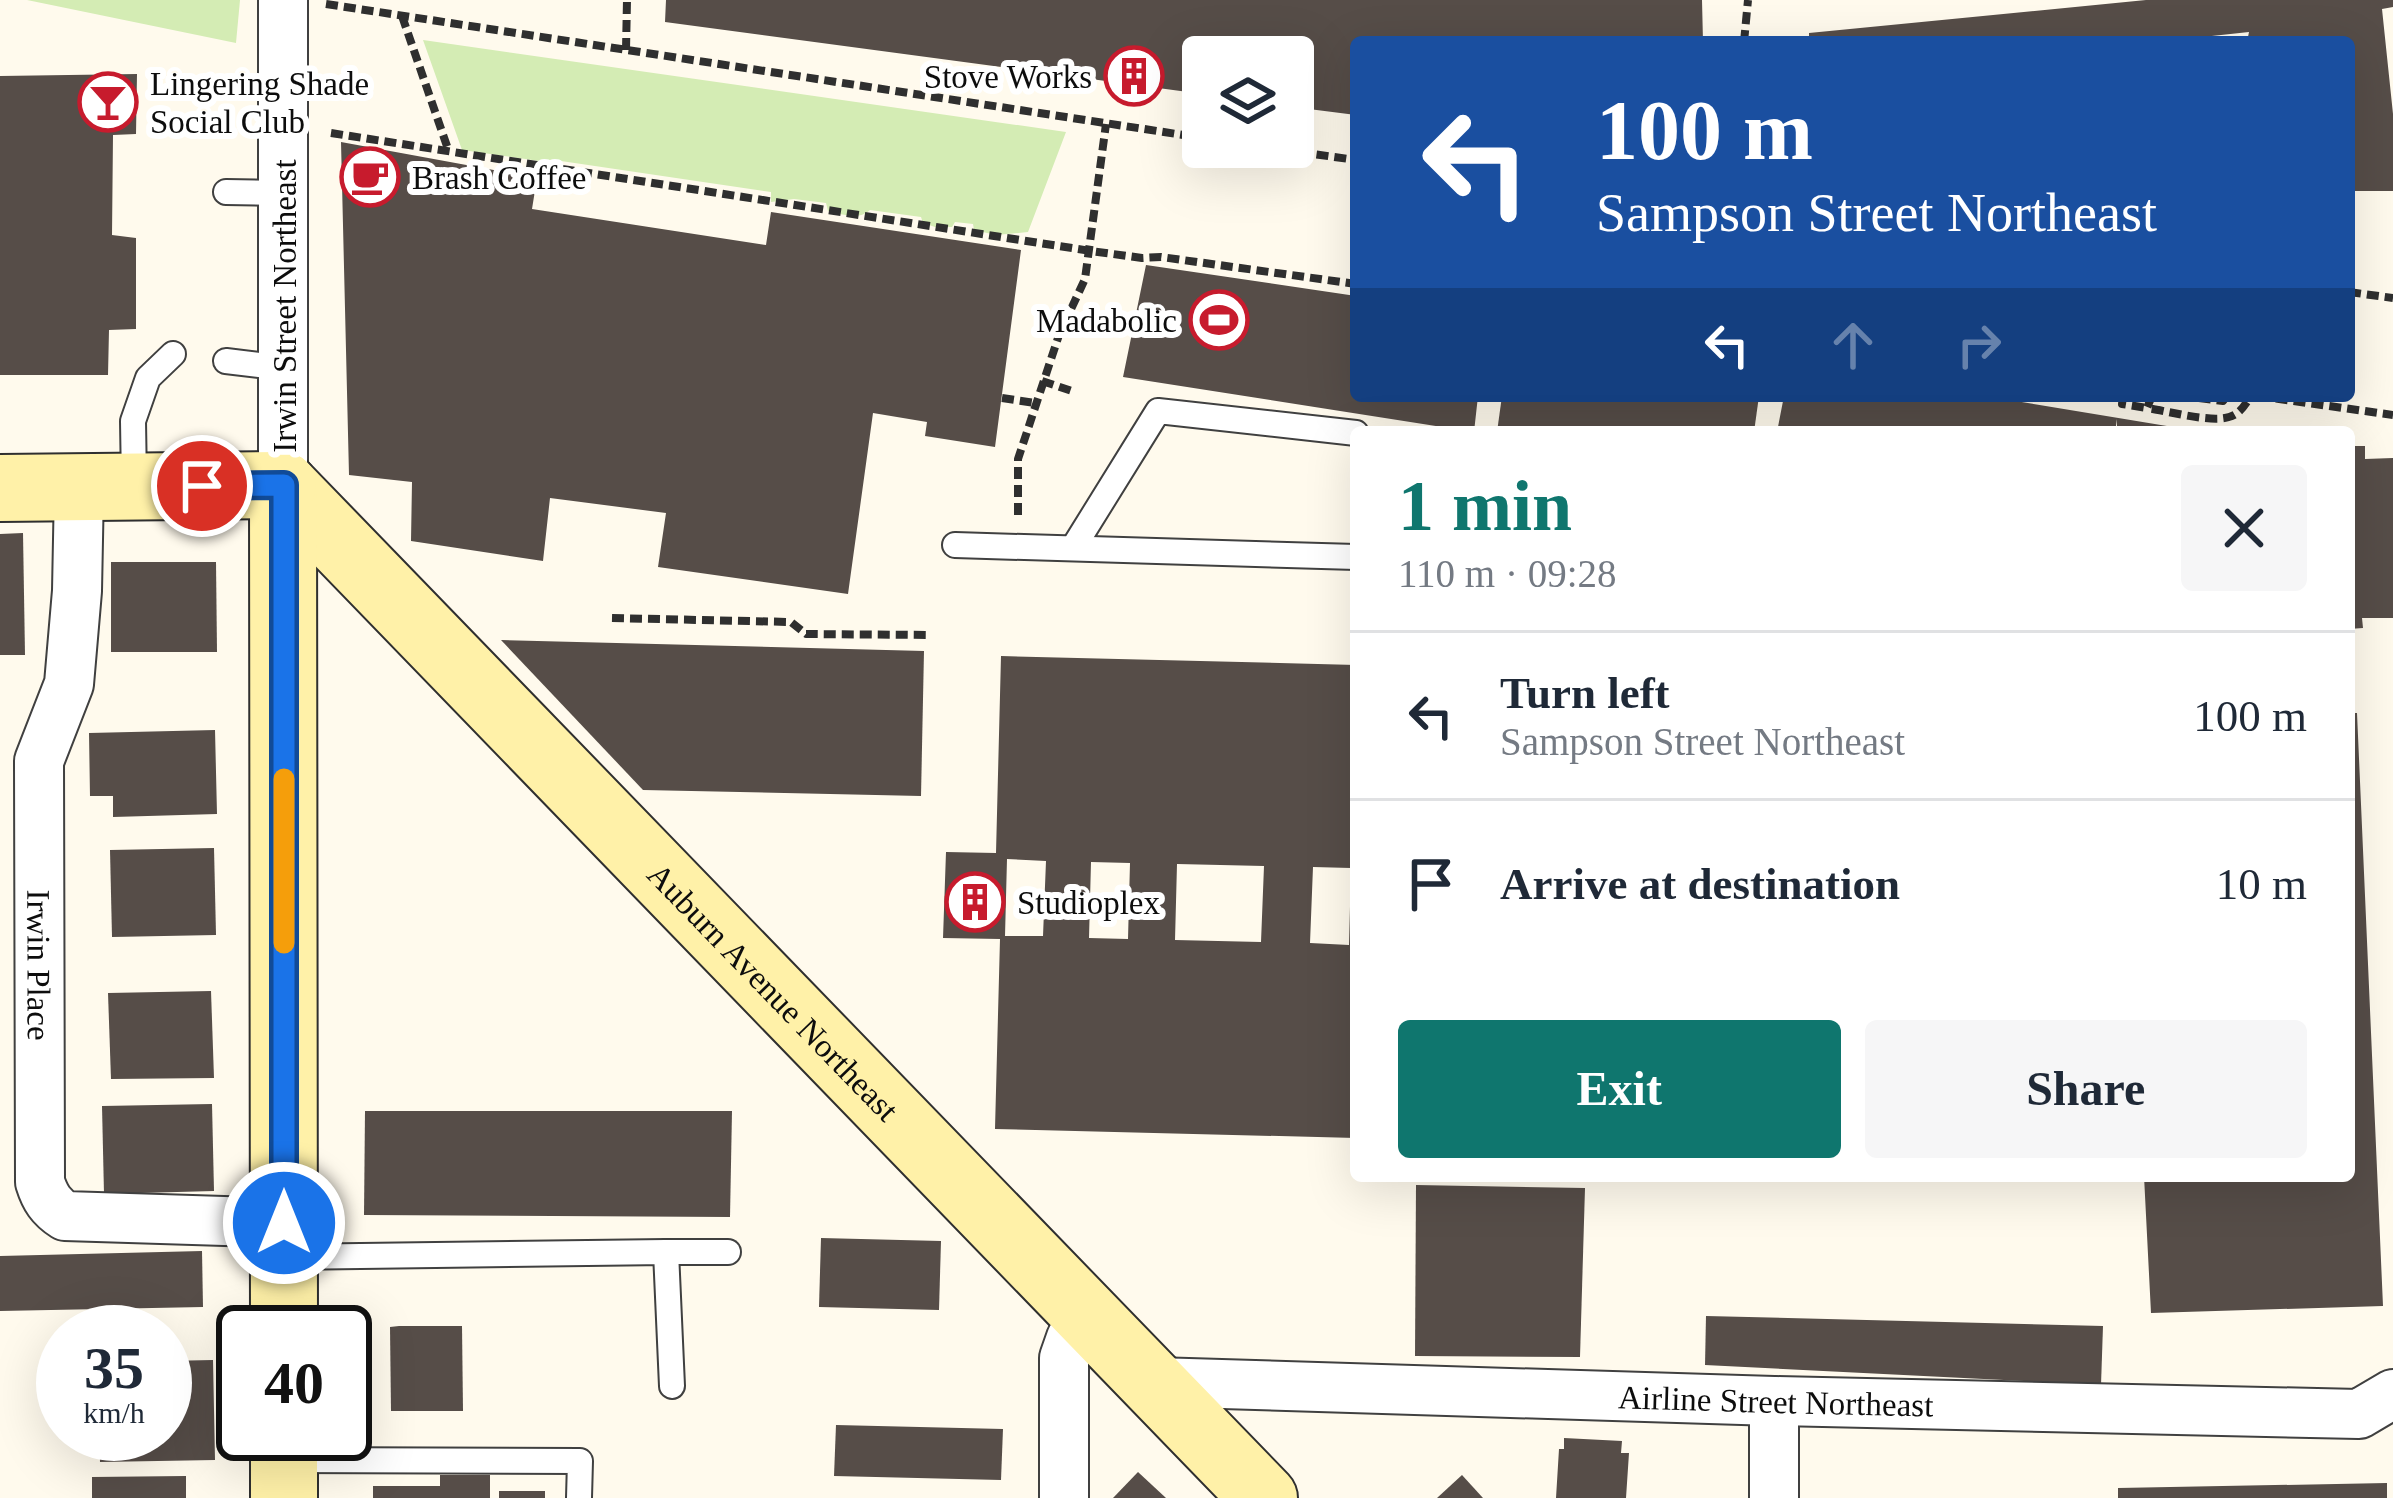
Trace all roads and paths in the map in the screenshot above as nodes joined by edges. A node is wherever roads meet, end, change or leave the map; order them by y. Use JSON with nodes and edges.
{"nodes":[{"id":1,"x":627,"y":0,"type":"edge"},
{"id":2,"x":1748,"y":0,"type":"edge"},
{"id":3,"x":300,"y":2,"type":"edge"},
{"id":4,"x":402,"y":16,"type":"junction"},
{"id":5,"x":1745,"y":36,"type":"edge"},
{"id":6,"x":626,"y":50,"type":"junction"},
{"id":7,"x":1106,"y":124,"type":"junction"},
{"id":8,"x":317,"y":131,"type":"dead end"},
{"id":9,"x":1182,"y":135,"type":"edge"},
{"id":10,"x":449,"y":152,"type":"junction"},
{"id":11,"x":1314,"y":154,"type":"edge"},
{"id":12,"x":1350,"y":159,"type":"edge"},
{"id":13,"x":226,"y":193,"type":"dead end"},
{"id":14,"x":285,"y":193,"type":"junction"},
{"id":15,"x":1091,"y":251,"type":"junction"},
{"id":16,"x":1350,"y":283,"type":"edge"},
{"id":17,"x":2355,"y":293,"type":"edge"},
{"id":18,"x":2393,"y":298,"type":"edge"},
{"id":19,"x":173,"y":354,"type":"dead end"},
{"id":20,"x":226,"y":361,"type":"dead end"},
{"id":21,"x":284,"y":368,"type":"junction"},
{"id":22,"x":1042,"y":381,"type":"junction"},
{"id":23,"x":1075,"y":392,"type":"dead end"},
{"id":24,"x":1002,"y":398,"type":"dead end"},
{"id":25,"x":2122,"y":402,"type":"edge"},
{"id":26,"x":2150,"y":402,"type":"edge"},
{"id":27,"x":2249,"y":402,"type":"edge"},
{"id":28,"x":2298,"y":402,"type":"edge"},
{"id":29,"x":1035,"y":403,"type":"junction"},
{"id":30,"x":2147,"y":408,"type":"junction"},
{"id":31,"x":2393,"y":415,"type":"edge"},
{"id":32,"x":1350,"y":432,"type":"edge"},
{"id":33,"x":284,"y":485,"type":"junction"},
{"id":34,"x":0,"y":488,"type":"edge"},
{"id":35,"x":106,"y":488,"type":"junction"},
{"id":36,"x":955,"y":545,"type":"dead end"},
{"id":37,"x":1017,"y":547,"type":"junction"},
{"id":38,"x":1073,"y":548,"type":"junction"},
{"id":39,"x":1350,"y":557,"type":"edge"},
{"id":40,"x":612,"y":617,"type":"dead end"},
{"id":41,"x":931,"y":635,"type":"dead end"},
{"id":42,"x":284,"y":1240,"type":"junction"},
{"id":43,"x":666,"y":1252,"type":"junction"},
{"id":44,"x":728,"y":1252,"type":"dead end"},
{"id":45,"x":284,"y":1305,"type":"edge"},
{"id":46,"x":1091,"y":1317,"type":"junction"},
{"id":47,"x":1155,"y":1382,"type":"junction"},
{"id":48,"x":672,"y":1386,"type":"dead end"},
{"id":49,"x":2393,"y":1394,"type":"edge"},
{"id":50,"x":1774,"y":1401,"type":"junction"},
{"id":51,"x":284,"y":1464,"type":"edge"},
{"id":52,"x":579,"y":1498,"type":"edge"},
{"id":53,"x":1064,"y":1498,"type":"edge"},
{"id":54,"x":1264,"y":1498,"type":"edge"},
{"id":55,"x":1774,"y":1498,"type":"edge"}],
"edges":[{"from":1,"to":6,"type":"path"},
{"from":2,"to":5,"type":"path"},
{"from":3,"to":4,"type":"path"},
{"from":3,"to":14,"type":"street","name":"Irwin Street Northeast"},
{"from":4,"to":6,"type":"path"},
{"from":4,"to":10,"type":"path"},
{"from":6,"to":7,"type":"path"},
{"from":7,"to":9,"type":"path"},
{"from":7,"to":15,"type":"path"},
{"from":8,"to":10,"type":"path"},
{"from":10,"to":15,"type":"path"},
{"from":11,"to":12,"type":"path"},
{"from":13,"to":14,"type":"lane"},
{"from":14,"to":21,"type":"street","name":"Irwin Street Northeast"},
{"from":15,"to":16,"type":"path"},
{"from":15,"to":22,"type":"path"},
{"from":17,"to":18,"type":"path"},
{"from":19,"to":35,"type":"lane"},
{"from":20,"to":21,"type":"lane"},
{"from":21,"to":33,"type":"street","name":"Irwin Street Northeast"},
{"from":22,"to":23,"type":"path"},
{"from":22,"to":29,"type":"path"},
{"from":24,"to":29,"type":"path"},
{"from":25,"to":30,"type":"path"},
{"from":26,"to":30,"type":"path"},
{"from":27,"to":30,"type":"path"},
{"from":28,"to":31,"type":"path"},
{"from":29,"to":37,"type":"path"},
{"from":32,"to":38,"type":"lane"},
{"from":33,"to":35,"type":"street"},
{"from":33,"to":42,"type":"street","name":"Irwin Street Northeast"},
{"from":33,"to":46,"type":"street","name":"Auburn Avenue Northeast"},
{"from":34,"to":35,"type":"street"},
{"from":35,"to":42,"type":"street","name":"Irwin Place"},
{"from":36,"to":37,"type":"lane"},
{"from":37,"to":38,"type":"lane"},
{"from":38,"to":39,"type":"lane"},
{"from":40,"to":41,"type":"path"},
{"from":42,"to":43,"type":"lane"},
{"from":42,"to":45,"type":"street","name":"Irwin Street Northeast"},
{"from":43,"to":44,"type":"lane"},
{"from":43,"to":48,"type":"lane"},
{"from":46,"to":47,"type":"street","name":"Auburn Avenue Northeast"},
{"from":46,"to":53,"type":"street"},
{"from":47,"to":50,"type":"street","name":"Airline Street Northeast"},
{"from":47,"to":54,"type":"street","name":"Auburn Avenue Northeast"},
{"from":49,"to":50,"type":"street","name":"Airline Street Northeast"},
{"from":50,"to":55,"type":"street"},
{"from":51,"to":52,"type":"lane"}]}
